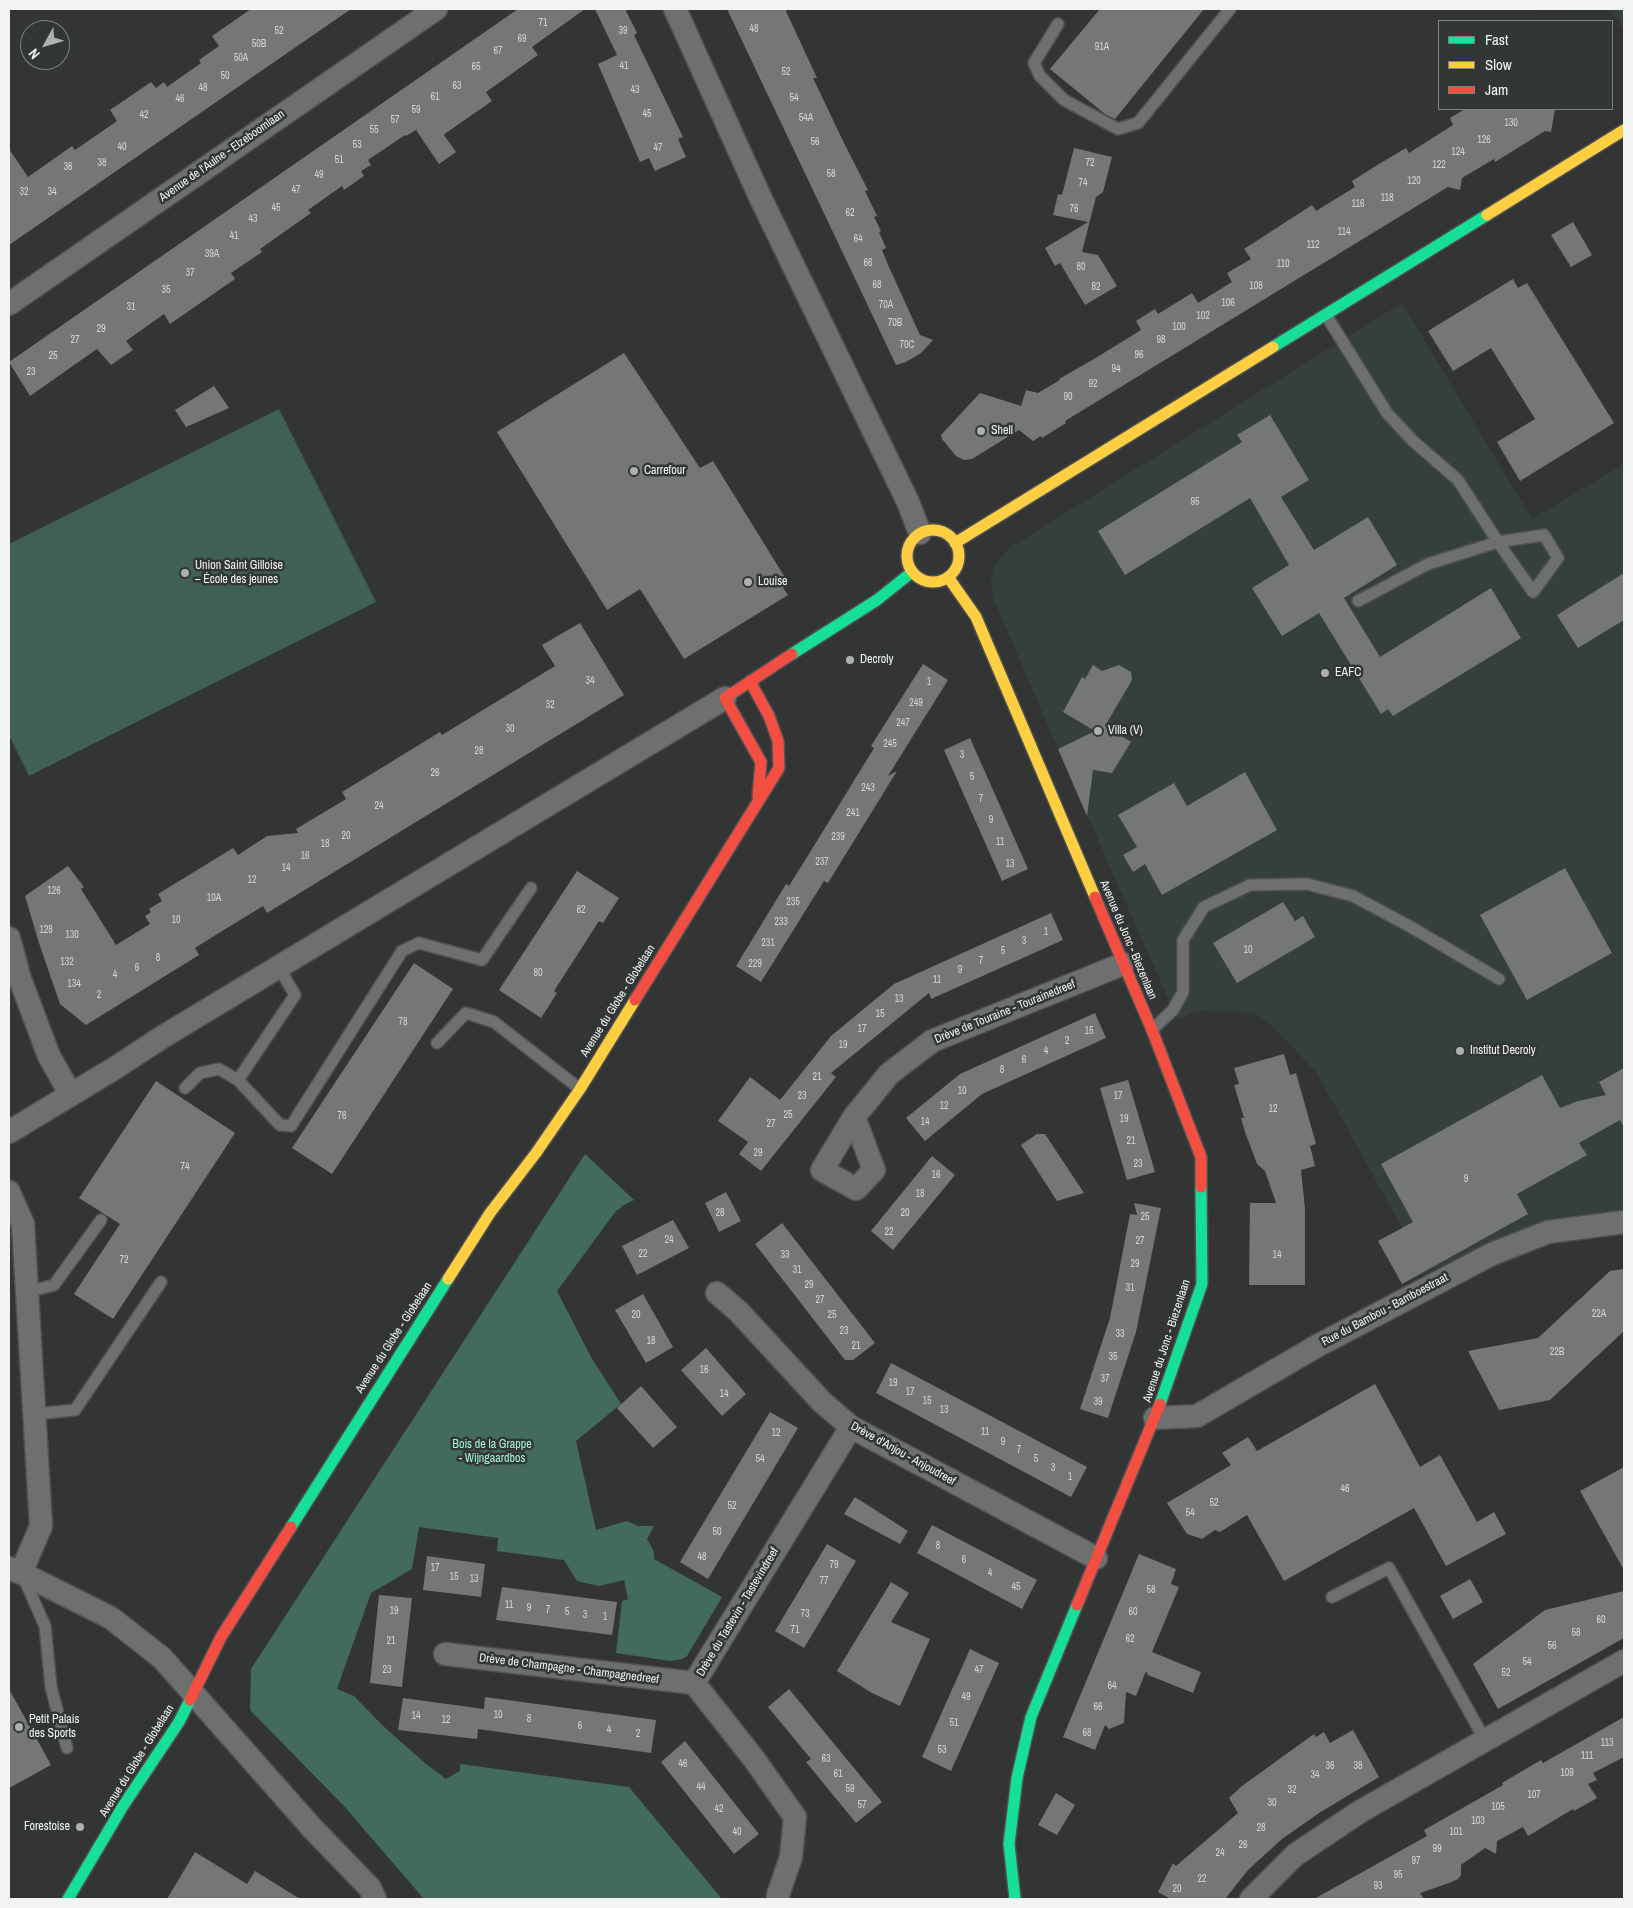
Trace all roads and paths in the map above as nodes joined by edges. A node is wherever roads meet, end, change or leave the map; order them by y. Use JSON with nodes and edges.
{"nodes":[{"id":1,"x":436,"y":9,"type":"edge"},
{"id":2,"x":675,"y":9,"type":"edge"},
{"id":3,"x":1230,"y":9,"type":"edge"},
{"id":4,"x":1058,"y":24,"type":"dead end"},
{"id":5,"x":1624,"y":130,"type":"edge"},
{"id":6,"x":9,"y":304,"type":"edge"},
{"id":7,"x":1326,"y":315,"type":"junction"},
{"id":8,"x":920,"y":533,"type":"junction"},
{"id":9,"x":1498,"y":542,"type":"junction"},
{"id":10,"x":955,"y":543,"type":"junction"},
{"id":11,"x":912,"y":572,"type":"junction"},
{"id":12,"x":948,"y":578,"type":"junction"},
{"id":13,"x":1358,"y":602,"type":"dead end"},
{"id":14,"x":750,"y":681,"type":"junction"},
{"id":15,"x":724,"y":698,"type":"junction"},
{"id":16,"x":758,"y":801,"type":"junction"},
{"id":17,"x":531,"y":888,"type":"dead end"},
{"id":18,"x":9,"y":938,"type":"edge"},
{"id":19,"x":1123,"y":964,"type":"junction"},
{"id":20,"x":278,"y":966,"type":"junction"},
{"id":21,"x":1499,"y":979,"type":"dead end"},
{"id":22,"x":1152,"y":1030,"type":"junction"},
{"id":23,"x":437,"y":1043,"type":"dead end"},
{"id":24,"x":238,"y":1080,"type":"junction"},
{"id":25,"x":185,"y":1088,"type":"dead end"},
{"id":26,"x":580,"y":1089,"type":"junction"},
{"id":27,"x":71,"y":1095,"type":"junction"},
{"id":28,"x":854,"y":1117,"type":"dead end"},
{"id":29,"x":9,"y":1132,"type":"edge"},
{"id":30,"x":9,"y":1192,"type":"edge"},
{"id":31,"x":101,"y":1220,"type":"dead end"},
{"id":32,"x":1624,"y":1222,"type":"edge"},
{"id":33,"x":161,"y":1282,"type":"dead end"},
{"id":34,"x":28,"y":1292,"type":"junction"},
{"id":35,"x":717,"y":1293,"type":"dead end"},
{"id":36,"x":35,"y":1414,"type":"junction"},
{"id":37,"x":1155,"y":1418,"type":"junction"},
{"id":38,"x":851,"y":1427,"type":"junction"},
{"id":39,"x":1096,"y":1558,"type":"junction"},
{"id":40,"x":15,"y":1570,"type":"edge"},
{"id":41,"x":1332,"y":1597,"type":"dead end"},
{"id":42,"x":445,"y":1654,"type":"dead end"},
{"id":43,"x":1624,"y":1661,"type":"edge"},
{"id":44,"x":694,"y":1684,"type":"junction"},
{"id":45,"x":193,"y":1693,"type":"junction"},
{"id":46,"x":1485,"y":1740,"type":"junction"},
{"id":47,"x":67,"y":1748,"type":"dead end"},
{"id":48,"x":68,"y":1899,"type":"edge"},
{"id":49,"x":375,"y":1899,"type":"edge"},
{"id":50,"x":778,"y":1899,"type":"edge"},
{"id":51,"x":1015,"y":1899,"type":"edge"},
{"id":52,"x":1251,"y":1899,"type":"edge"}],
"edges":[{"from":1,"to":6,"type":"street","name":"Avenue de l'Aulne - Elzeboomlaan"},
{"from":2,"to":8,"type":"street"},
{"from":3,"to":4,"type":"lane"},
{"from":5,"to":7,"type":"street"},
{"from":7,"to":9,"type":"lane"},
{"from":7,"to":10,"type":"street"},
{"from":8,"to":10,"type":"street"},
{"from":8,"to":11,"type":"street"},
{"from":9,"to":9,"type":"lane"},
{"from":9,"to":13,"type":"lane"},
{"from":10,"to":12,"type":"street"},
{"from":11,"to":12,"type":"street"},
{"from":11,"to":14,"type":"street"},
{"from":12,"to":19,"type":"street","name":"Avenue du Jonc - Biezenlaan"},
{"from":14,"to":15,"type":"street"},
{"from":14,"to":16,"type":"street","name":"Avenue du Globe - Globelaan"},
{"from":15,"to":16,"type":"street","name":"Avenue du Globe - Globelaan"},
{"from":15,"to":20,"type":"street"},
{"from":16,"to":26,"type":"street","name":"Avenue du Globe - Globelaan"},
{"from":17,"to":24,"type":"lane"},
{"from":18,"to":27,"type":"street"},
{"from":19,"to":22,"type":"street","name":"Avenue du Jonc - Biezenlaan"},
{"from":19,"to":28,"type":"street","name":"Drève de Touraine - Tourainedreef"},
{"from":20,"to":24,"type":"lane"},
{"from":20,"to":27,"type":"street"},
{"from":21,"to":22,"type":"lane"},
{"from":22,"to":37,"type":"street","name":"Avenue du Jonc - Biezenlaan"},
{"from":23,"to":26,"type":"lane"},
{"from":24,"to":25,"type":"lane"},
{"from":26,"to":45,"type":"street","name":"Avenue du Globe - Globelaan"},
{"from":27,"to":29,"type":"street"},
{"from":30,"to":34,"type":"street"},
{"from":31,"to":34,"type":"lane"},
{"from":32,"to":37,"type":"street","name":"Rue du Bambou - Bamboestraat"},
{"from":33,"to":36,"type":"lane"},
{"from":34,"to":36,"type":"street"},
{"from":35,"to":38,"type":"street","name":"Drève d'Anjou - Anjoudreef"},
{"from":36,"to":40,"type":"street"},
{"from":37,"to":39,"type":"street","name":"Avenue du Jonc - Biezenlaan"},
{"from":38,"to":39,"type":"street","name":"Drève d'Anjou - Anjoudreef"},
{"from":38,"to":44,"type":"street","name":"Drève du Tastevin - Tastevindreef"},
{"from":39,"to":51,"type":"street","name":"Avenue du Jonc - Biezenlaan"},
{"from":40,"to":45,"type":"street"},
{"from":40,"to":47,"type":"lane"},
{"from":41,"to":46,"type":"lane"},
{"from":42,"to":44,"type":"street","name":"Drève de Champagne - Champagnedreef"},
{"from":43,"to":46,"type":"street"},
{"from":44,"to":50,"type":"street","name":"Drève du Tastevin - Tastevindreef"},
{"from":45,"to":48,"type":"street","name":"Avenue du Globe - Globelaan"},
{"from":45,"to":49,"type":"street"},
{"from":46,"to":52,"type":"street"}]}
